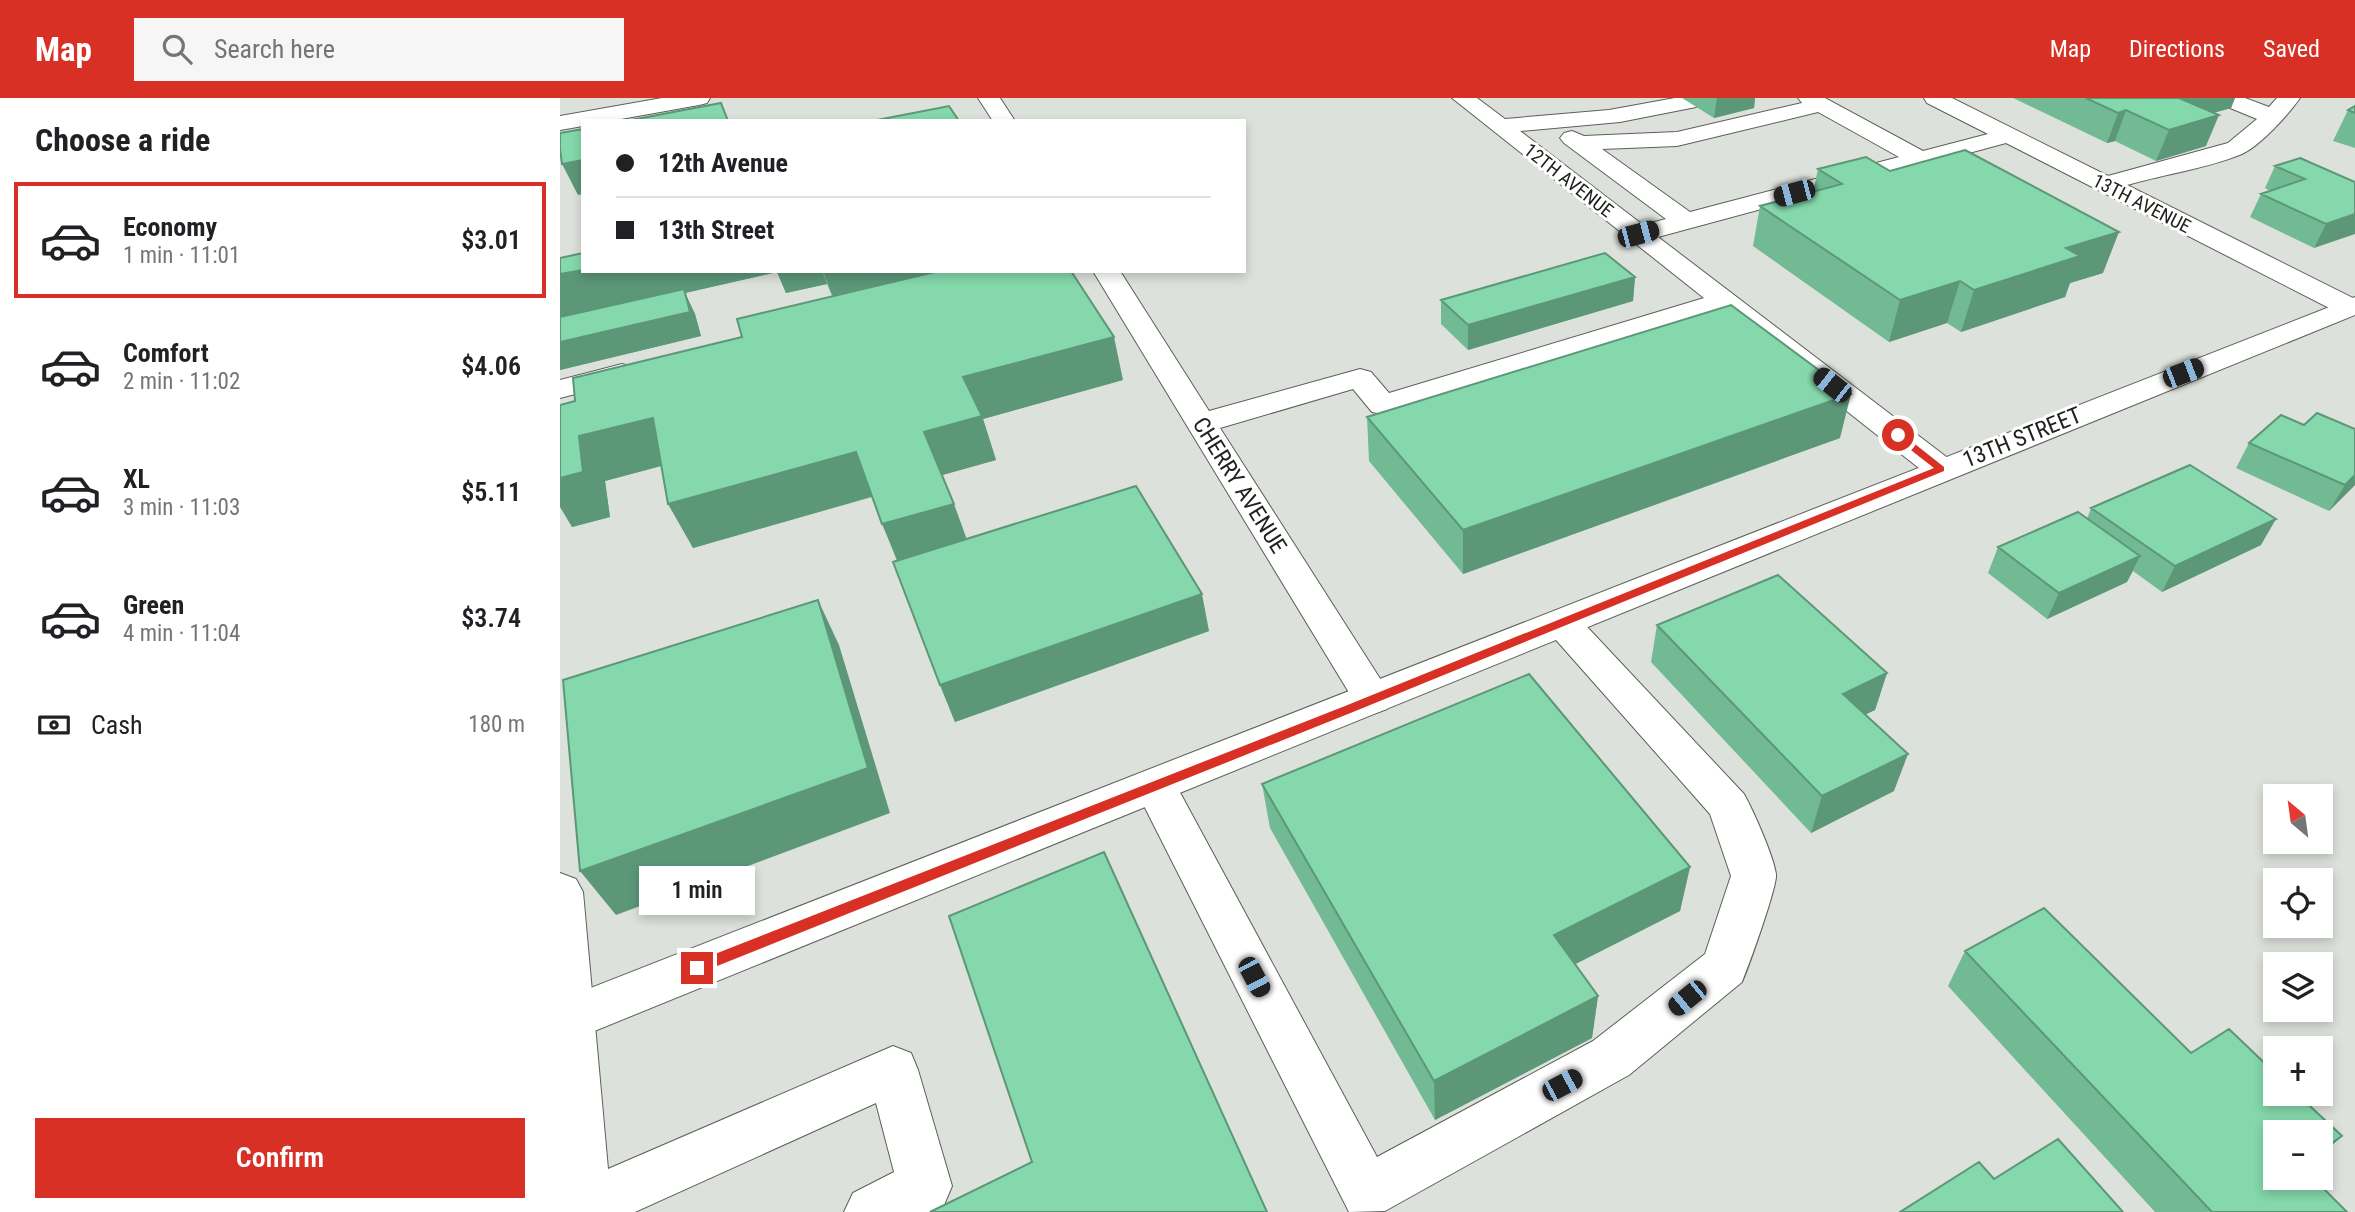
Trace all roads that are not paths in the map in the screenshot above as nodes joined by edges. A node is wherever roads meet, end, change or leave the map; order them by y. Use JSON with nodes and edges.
{"nodes":[{"id":1,"x":699,"y":98,"type":"edge"},
{"id":2,"x":989,"y":98,"type":"edge"},
{"id":3,"x":1463,"y":98,"type":"edge"},
{"id":4,"x":1662,"y":98,"type":"edge"},
{"id":5,"x":1976,"y":98,"type":"edge"},
{"id":6,"x":2226,"y":98,"type":"edge"},
{"id":7,"x":2289,"y":98,"type":"edge"},
{"id":8,"x":1815,"y":101,"type":"edge"},
{"id":9,"x":1942,"y":102,"type":"edge"},
{"id":10,"x":1696,"y":107,"type":"dead end"},
{"id":11,"x":1643,"y":112,"type":"junction"},
{"id":12,"x":2273,"y":117,"type":"junction"},
{"id":13,"x":581,"y":119,"type":"edge"},
{"id":14,"x":582,"y":119,"type":"edge"},
{"id":15,"x":1003,"y":119,"type":"edge"},
{"id":16,"x":1545,"y":119,"type":"junction"},
{"id":17,"x":560,"y":123,"type":"edge"},
{"id":18,"x":1500,"y":127,"type":"junction"},
{"id":19,"x":2009,"y":135,"type":"junction"},
{"id":20,"x":1578,"y":143,"type":"junction"},
{"id":21,"x":1920,"y":159,"type":"junction"},
{"id":22,"x":2105,"y":184,"type":"junction"},
{"id":23,"x":1686,"y":222,"type":"junction"},
{"id":24,"x":1638,"y":234,"type":"junction"},
{"id":25,"x":1107,"y":273,"type":"edge"},
{"id":26,"x":1724,"y":301,"type":"junction"},
{"id":27,"x":2353,"y":308,"type":"edge"},
{"id":28,"x":653,"y":365,"type":"edge"},
{"id":29,"x":560,"y":389,"type":"edge"},
{"id":30,"x":1201,"y":423,"type":"junction"},
{"id":31,"x":1941,"y":469,"type":"junction"},
{"id":32,"x":1562,"y":623,"type":"junction"},
{"id":33,"x":1373,"y":699,"type":"junction"},
{"id":34,"x":1155,"y":786,"type":"junction"},
{"id":35,"x":560,"y":892,"type":"edge"},
{"id":36,"x":565,"y":1021,"type":"edge"},
{"id":37,"x":584,"y":1210,"type":"edge"},
{"id":38,"x":872,"y":1212,"type":"edge"}],
"edges":[{"from":1,"to":14,"type":"street"},
{"from":2,"to":15,"type":"street"},
{"from":3,"to":18,"type":"street","name":"12TH AVENUE"},
{"from":4,"to":11,"type":"street"},
{"from":5,"to":9,"type":"street"},
{"from":6,"to":12,"type":"street"},
{"from":7,"to":12,"type":"street"},
{"from":8,"to":20,"type":"street"},
{"from":8,"to":21,"type":"street"},
{"from":9,"to":19,"type":"street","name":"13TH AVENUE"},
{"from":10,"to":11,"type":"street"},
{"from":11,"to":16,"type":"street"},
{"from":12,"to":22,"type":"street"},
{"from":13,"to":17,"type":"street"},
{"from":16,"to":18,"type":"street"},
{"from":16,"to":20,"type":"street"},
{"from":18,"to":24,"type":"street","name":"12TH AVENUE"},
{"from":19,"to":21,"type":"street"},
{"from":19,"to":22,"type":"street","name":"13TH AVENUE"},
{"from":20,"to":23,"type":"street"},
{"from":21,"to":23,"type":"street"},
{"from":22,"to":27,"type":"street","name":"13TH AVENUE"},
{"from":23,"to":24,"type":"street"},
{"from":24,"to":26,"type":"street","name":"12TH AVENUE"},
{"from":25,"to":30,"type":"street","name":"CHERRY AVENUE"},
{"from":26,"to":30,"type":"street"},
{"from":26,"to":31,"type":"street","name":"12TH AVENUE"},
{"from":27,"to":31,"type":"street","name":"13TH STREET"},
{"from":28,"to":29,"type":"street"},
{"from":30,"to":33,"type":"street","name":"CHERRY AVENUE"},
{"from":31,"to":32,"type":"street","name":"13TH STREET"},
{"from":32,"to":33,"type":"street","name":"13TH STREET"},
{"from":32,"to":34,"type":"street"},
{"from":33,"to":34,"type":"street","name":"13TH STREET"},
{"from":34,"to":36,"type":"street","name":"13TH STREET"},
{"from":35,"to":36,"type":"street"},
{"from":36,"to":37,"type":"street"},
{"from":37,"to":38,"type":"street"}]}
